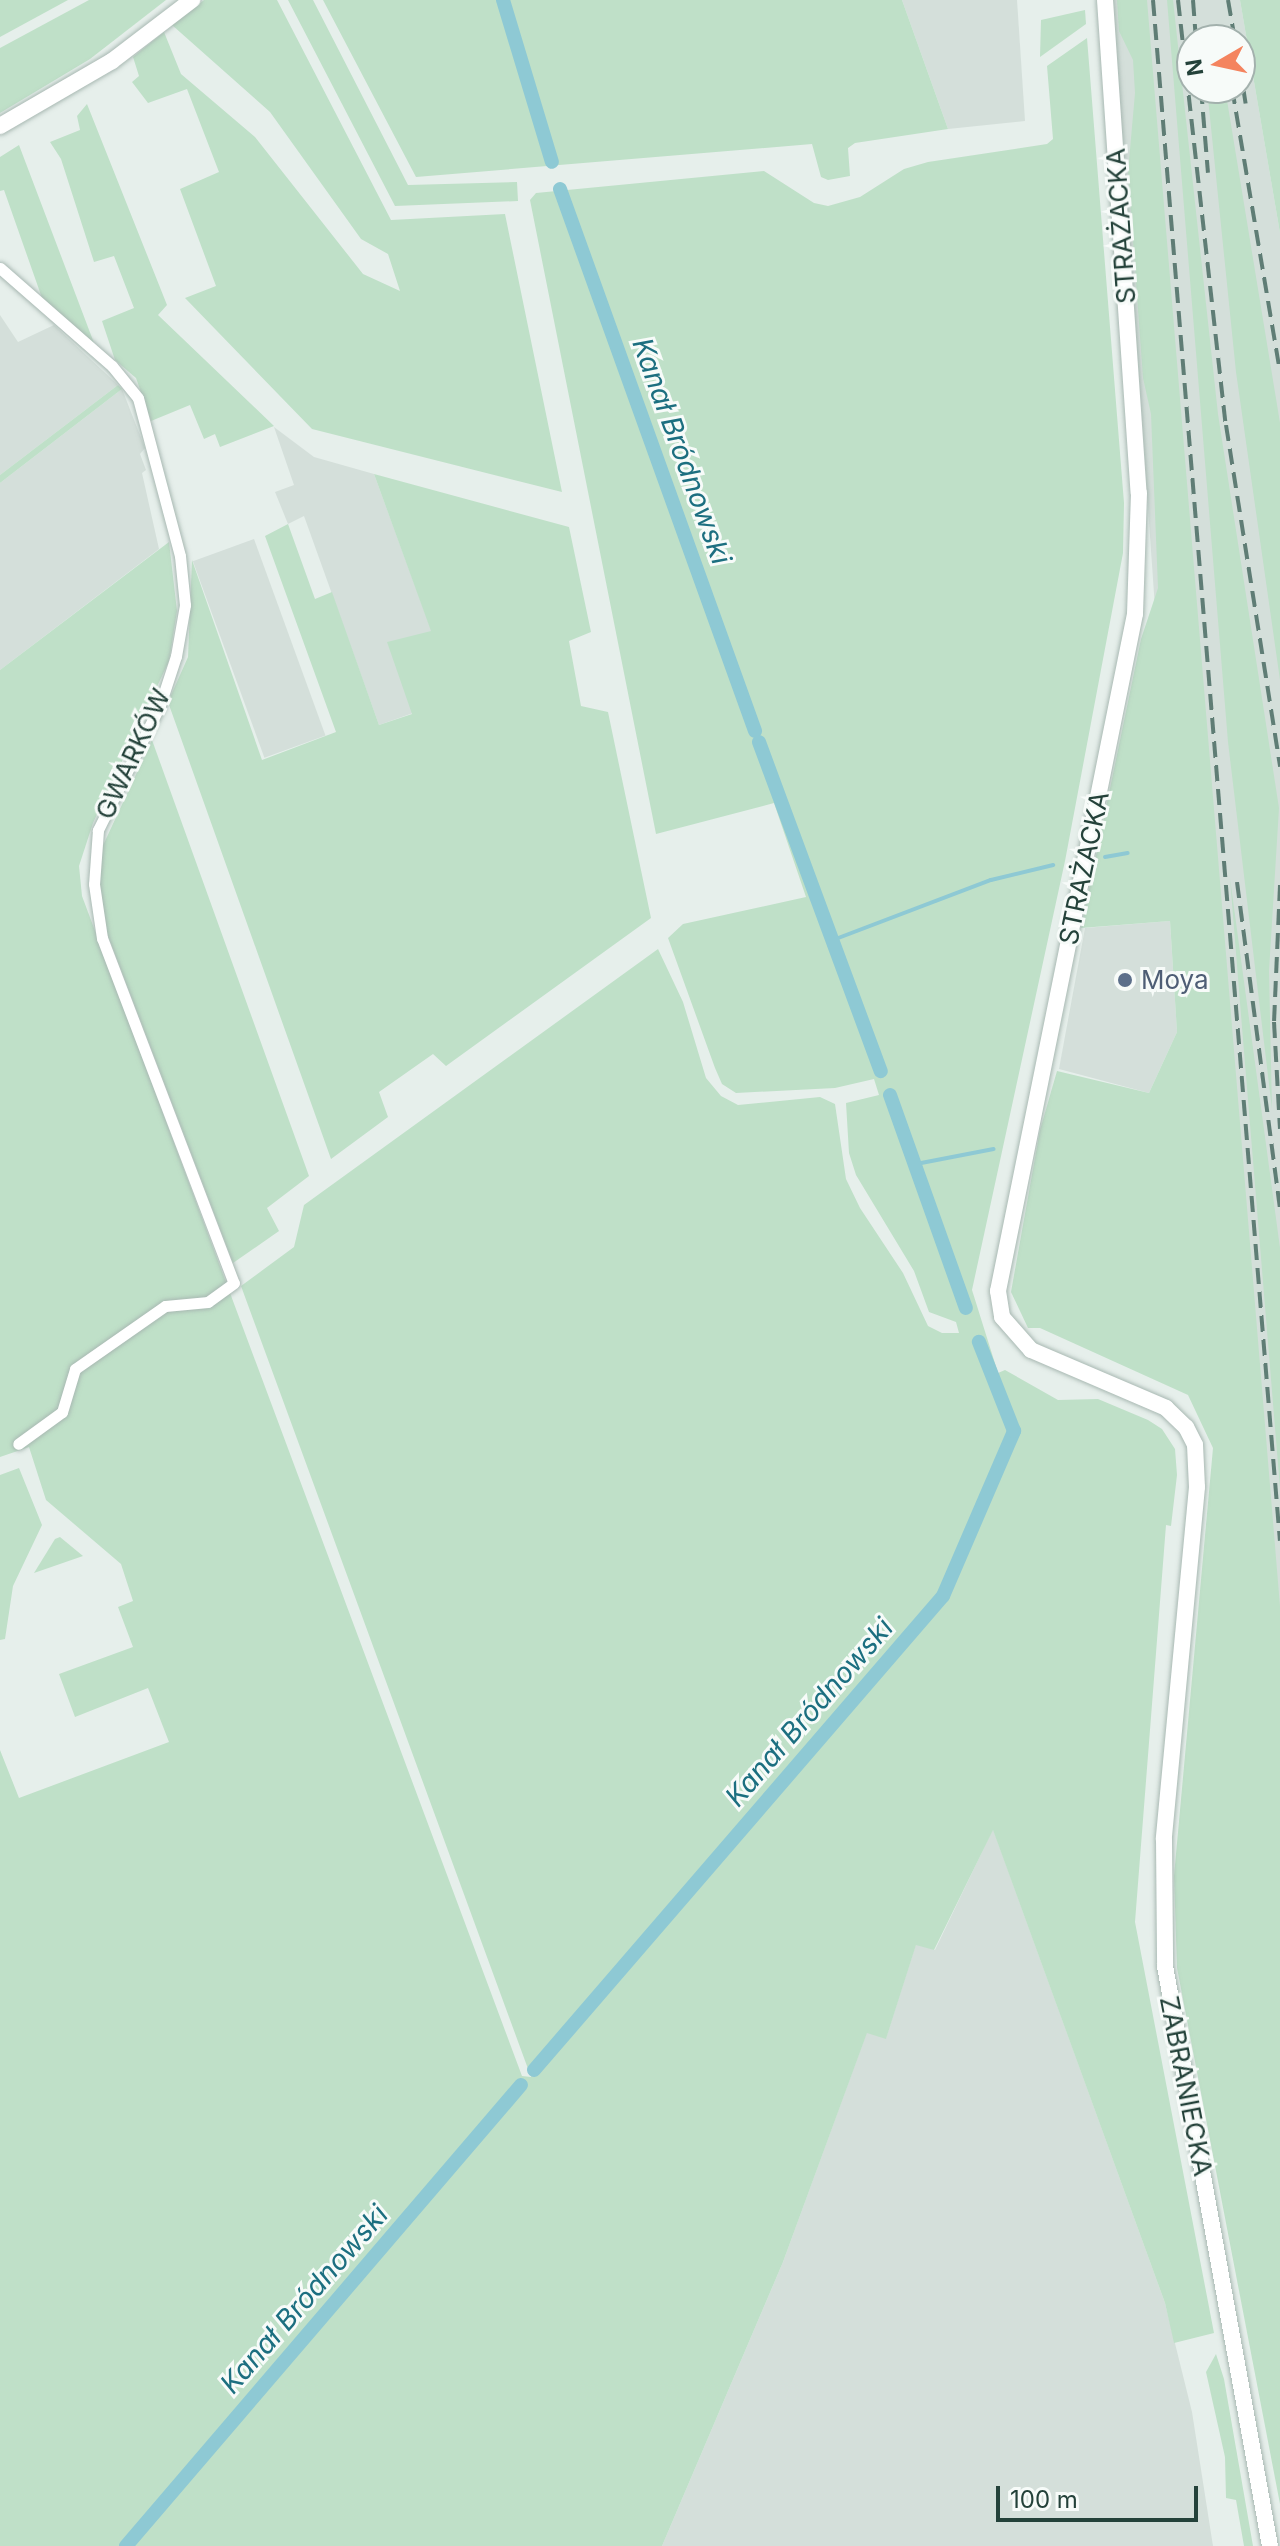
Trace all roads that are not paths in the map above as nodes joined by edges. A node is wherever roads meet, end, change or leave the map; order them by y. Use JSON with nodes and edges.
{"nodes":[{"id":1,"x":192,"y":0,"type":"edge"},
{"id":2,"x":1105,"y":0,"type":"edge"},
{"id":3,"x":0,"y":126,"type":"edge"},
{"id":4,"x":0,"y":268,"type":"edge"},
{"id":5,"x":18,"y":1444,"type":"dead end"},
{"id":6,"x":1184,"y":1621,"type":"joint"},
{"id":7,"x":1270,"y":2546,"type":"edge"}],
"edges":[{"from":1,"to":3,"type":"main road"},
{"from":2,"to":6,"type":"main road","name":"STRAŻACKA"},
{"from":4,"to":5,"type":"street","name":"GWARKÓW"},
{"from":6,"to":7,"type":"main road","name":"ZABRANIECKA"}]}
